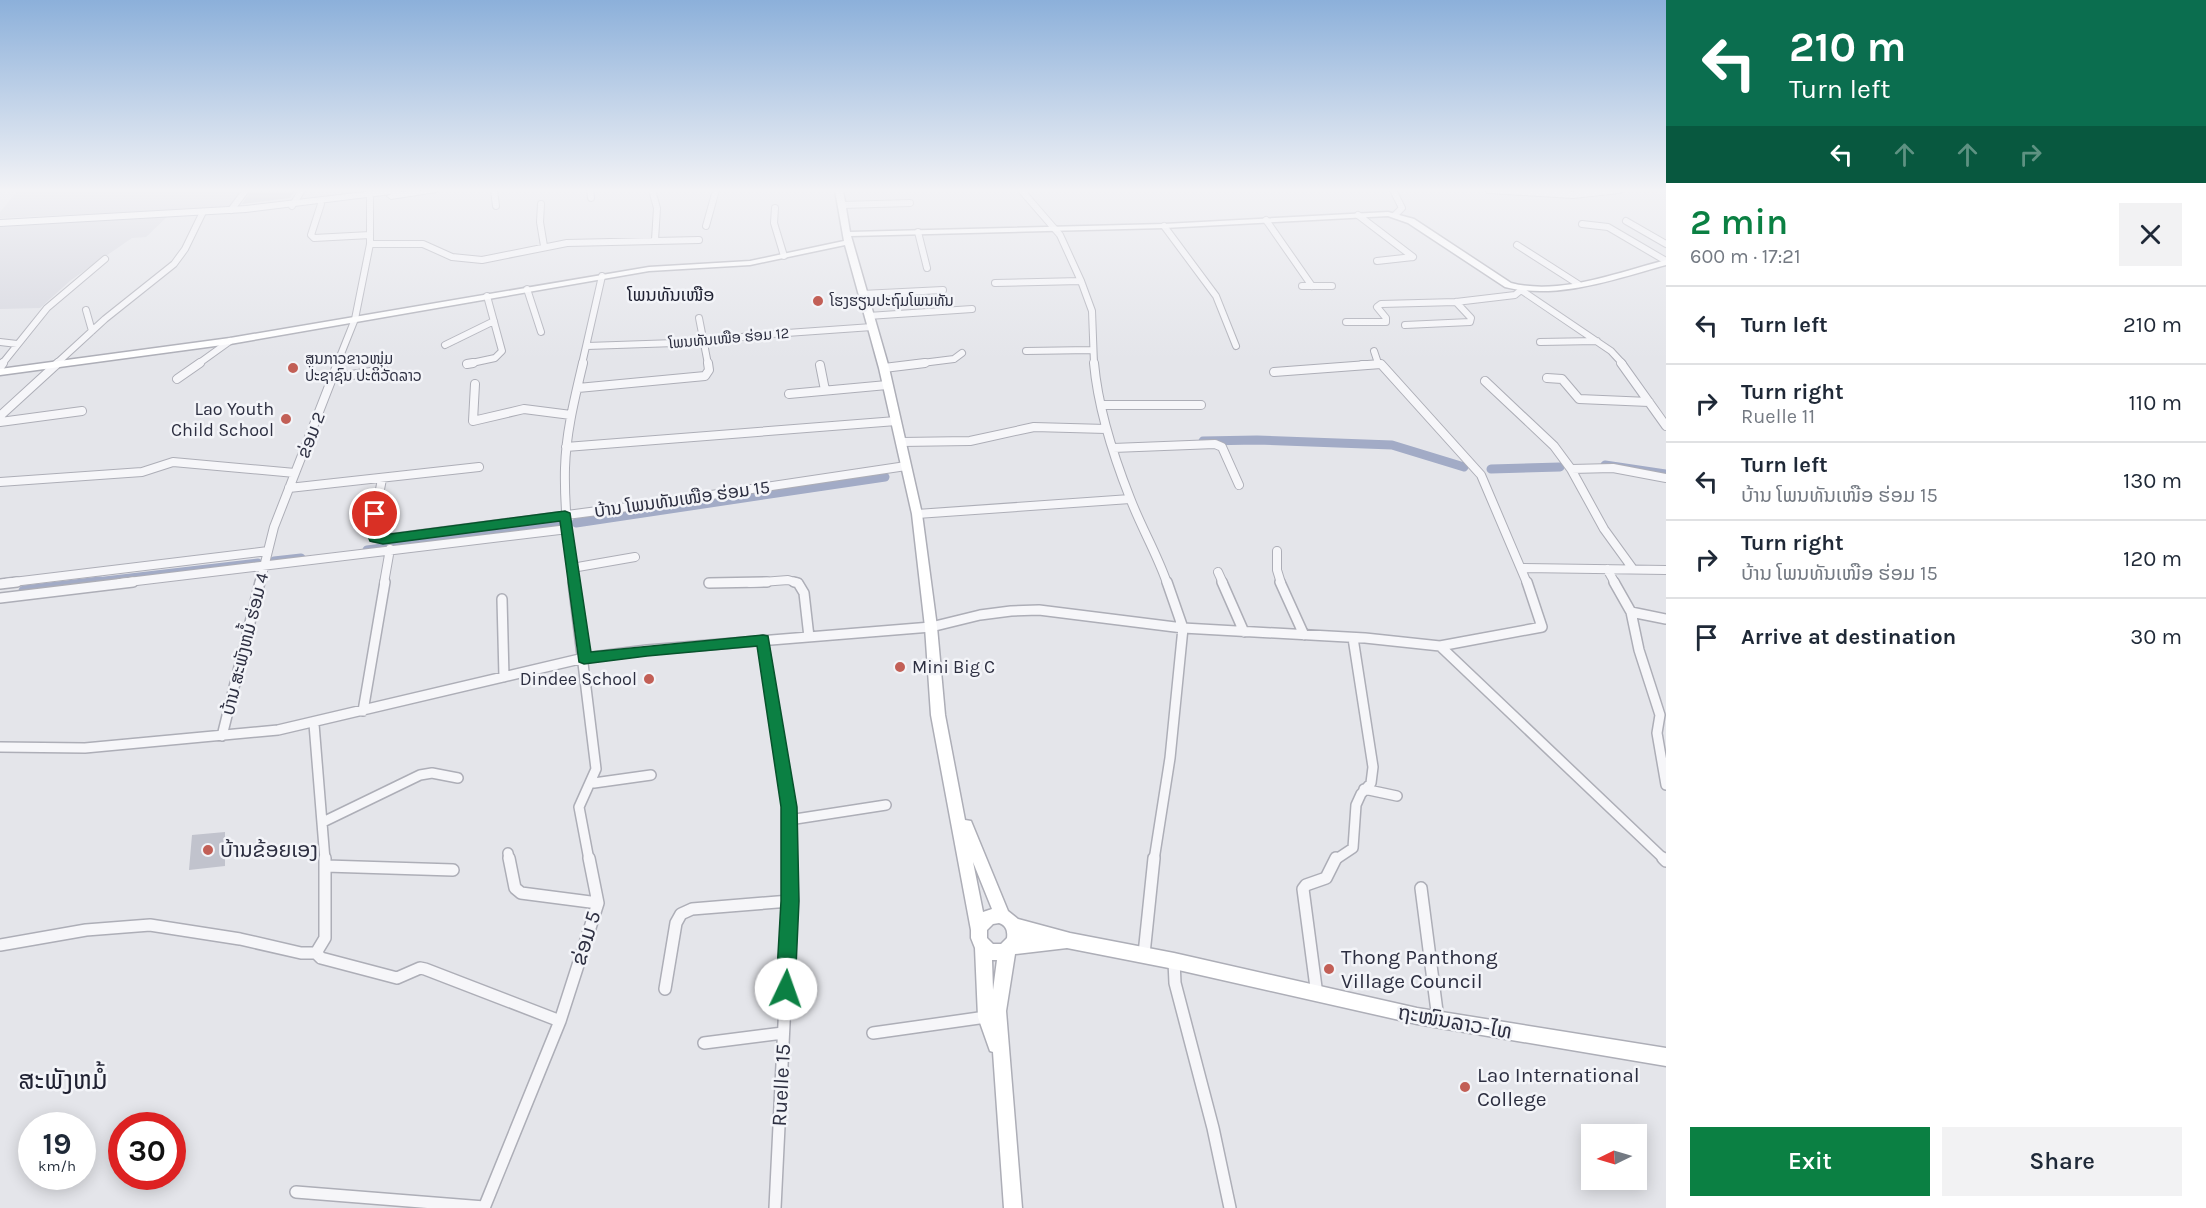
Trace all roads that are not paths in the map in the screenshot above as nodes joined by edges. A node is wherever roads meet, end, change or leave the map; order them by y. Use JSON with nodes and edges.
{"nodes":[{"id":1,"x":186,"y":246,"type":"edge"},
{"id":2,"x":370,"y":246,"type":"edge"},
{"id":3,"x":432,"y":246,"type":"edge"},
{"id":4,"x":543,"y":246,"type":"edge"},
{"id":5,"x":781,"y":246,"type":"edge"},
{"id":6,"x":818,"y":246,"type":"edge"},
{"id":7,"x":850,"y":246,"type":"edge"},
{"id":8,"x":922,"y":246,"type":"edge"},
{"id":9,"x":1064,"y":246,"type":"edge"},
{"id":10,"x":1181,"y":246,"type":"edge"},
{"id":11,"x":1284,"y":246,"type":"edge"},
{"id":12,"x":1399,"y":246,"type":"edge"},
{"id":13,"x":1449,"y":246,"type":"edge"},
{"id":14,"x":1518,"y":246,"type":"edge"},
{"id":15,"x":1640,"y":246,"type":"edge"},
{"id":16,"x":784,"y":256,"type":"junction"},
{"id":17,"x":105,"y":259,"type":"dead end"},
{"id":18,"x":1377,"y":261,"type":"dead end"},
{"id":19,"x":1666,"y":262,"type":"edge"},
{"id":20,"x":927,"y":268,"type":"dead end"},
{"id":21,"x":602,"y":276,"type":"junction"},
{"id":22,"x":1081,"y":281,"type":"junction"},
{"id":23,"x":995,"y":283,"type":"dead end"},
{"id":24,"x":1578,"y":284,"type":"junction"},
{"id":25,"x":1302,"y":286,"type":"dead end"},
{"id":26,"x":1312,"y":286,"type":"junction"},
{"id":27,"x":1332,"y":286,"type":"dead end"},
{"id":28,"x":527,"y":289,"type":"junction"},
{"id":29,"x":943,"y":290,"type":"dead end"},
{"id":30,"x":1521,"y":290,"type":"junction"},
{"id":31,"x":862,"y":294,"type":"junction"},
{"id":32,"x":487,"y":296,"type":"junction"},
{"id":33,"x":1456,"y":302,"type":"junction"},
{"id":34,"x":972,"y":309,"type":"dead end"},
{"id":35,"x":86,"y":310,"type":"dead end"},
{"id":36,"x":699,"y":318,"type":"dead end"},
{"id":37,"x":355,"y":319,"type":"junction"},
{"id":38,"x":494,"y":321,"type":"junction"},
{"id":39,"x":870,"y":321,"type":"junction"},
{"id":40,"x":1346,"y":322,"type":"dead end"},
{"id":41,"x":1405,"y":325,"type":"dead end"},
{"id":42,"x":92,"y":331,"type":"junction"},
{"id":43,"x":541,"y":332,"type":"dead end"},
{"id":44,"x":230,"y":341,"type":"junction"},
{"id":45,"x":1598,"y":341,"type":"junction"},
{"id":46,"x":0,"y":342,"type":"edge"},
{"id":47,"x":705,"y":342,"type":"junction"},
{"id":48,"x":1540,"y":342,"type":"dead end"},
{"id":49,"x":17,"y":344,"type":"junction"},
{"id":50,"x":445,"y":345,"type":"dead end"},
{"id":51,"x":586,"y":346,"type":"junction"},
{"id":52,"x":1236,"y":346,"type":"dead end"},
{"id":53,"x":1092,"y":350,"type":"junction"},
{"id":54,"x":1026,"y":351,"type":"dead end"},
{"id":55,"x":1374,"y":351,"type":"dead end"},
{"id":56,"x":962,"y":353,"type":"dead end"},
{"id":57,"x":1378,"y":363,"type":"junction"},
{"id":58,"x":54,"y":364,"type":"junction"},
{"id":59,"x":467,"y":364,"type":"dead end"},
{"id":60,"x":820,"y":365,"type":"dead end"},
{"id":61,"x":884,"y":368,"type":"junction"},
{"id":62,"x":0,"y":370,"type":"edge"},
{"id":63,"x":384,"y":370,"type":"dead end"},
{"id":64,"x":1274,"y":372,"type":"dead end"},
{"id":65,"x":332,"y":378,"type":"junction"},
{"id":66,"x":1547,"y":378,"type":"dead end"},
{"id":67,"x":177,"y":379,"type":"dead end"},
{"id":68,"x":1485,"y":381,"type":"dead end"},
{"id":69,"x":475,"y":384,"type":"dead end"},
{"id":70,"x":887,"y":385,"type":"junction"},
{"id":71,"x":578,"y":388,"type":"junction"},
{"id":72,"x":825,"y":390,"type":"junction"},
{"id":73,"x":789,"y":393,"type":"dead end"},
{"id":74,"x":1649,"y":402,"type":"junction"},
{"id":75,"x":1102,"y":405,"type":"junction"},
{"id":76,"x":1201,"y":405,"type":"dead end"},
{"id":77,"x":82,"y":411,"type":"dead end"},
{"id":78,"x":571,"y":415,"type":"junction"},
{"id":79,"x":0,"y":416,"type":"edge"},
{"id":80,"x":896,"y":421,"type":"junction"},
{"id":81,"x":0,"y":422,"type":"edge"},
{"id":82,"x":1666,"y":426,"type":"edge"},
{"id":83,"x":1106,"y":429,"type":"junction"},
{"id":84,"x":901,"y":442,"type":"junction"},
{"id":85,"x":566,"y":447,"type":"junction"},
{"id":86,"x":1113,"y":448,"type":"junction"},
{"id":87,"x":906,"y":466,"type":"junction"},
{"id":88,"x":479,"y":467,"type":"dead end"},
{"id":89,"x":1571,"y":469,"type":"junction"},
{"id":90,"x":296,"y":473,"type":"junction"},
{"id":91,"x":382,"y":478,"type":"junction"},
{"id":92,"x":1666,"y":478,"type":"edge"},
{"id":93,"x":0,"y":482,"type":"edge"},
{"id":94,"x":1239,"y":486,"type":"dead end"},
{"id":95,"x":289,"y":488,"type":"junction"},
{"id":96,"x":1130,"y":499,"type":"junction"},
{"id":97,"x":917,"y":514,"type":"junction"},
{"id":98,"x":565,"y":516,"type":"junction"},
{"id":99,"x":568,"y":529,"type":"junction"},
{"id":100,"x":390,"y":549,"type":"junction"},
{"id":101,"x":268,"y":551,"type":"junction"},
{"id":102,"x":1277,"y":551,"type":"dead end"},
{"id":103,"x":635,"y":557,"type":"dead end"},
{"id":104,"x":264,"y":566,"type":"junction"},
{"id":105,"x":572,"y":568,"type":"junction"},
{"id":106,"x":1522,"y":568,"type":"junction"},
{"id":107,"x":1607,"y":569,"type":"junction"},
{"id":108,"x":1633,"y":569,"type":"junction"},
{"id":109,"x":1666,"y":570,"type":"edge"},
{"id":110,"x":1218,"y":572,"type":"dead end"},
{"id":111,"x":709,"y":583,"type":"dead end"},
{"id":112,"x":0,"y":584,"type":"edge"},
{"id":113,"x":0,"y":598,"type":"edge"},
{"id":114,"x":502,"y":598,"type":"dead end"},
{"id":115,"x":1631,"y":612,"type":"junction"},
{"id":116,"x":1666,"y":619,"type":"edge"},
{"id":117,"x":931,"y":627,"type":"junction"},
{"id":118,"x":1183,"y":628,"type":"junction"},
{"id":119,"x":1244,"y":632,"type":"junction"},
{"id":120,"x":1304,"y":635,"type":"junction"},
{"id":121,"x":809,"y":637,"type":"junction"},
{"id":122,"x":1353,"y":638,"type":"junction"},
{"id":123,"x":763,"y":640,"type":"junction"},
{"id":124,"x":1440,"y":646,"type":"junction"},
{"id":125,"x":584,"y":658,"type":"junction"},
{"id":126,"x":504,"y":677,"type":"junction"},
{"id":127,"x":363,"y":711,"type":"junction"},
{"id":128,"x":314,"y":724,"type":"junction"},
{"id":129,"x":222,"y":736,"type":"junction"},
{"id":130,"x":0,"y":747,"type":"edge"},
{"id":131,"x":651,"y":775,"type":"dead end"},
{"id":132,"x":458,"y":778,"type":"dead end"},
{"id":133,"x":594,"y":783,"type":"junction"},
{"id":134,"x":1666,"y":785,"type":"edge"},
{"id":135,"x":1364,"y":789,"type":"junction"},
{"id":136,"x":955,"y":794,"type":"junction"},
{"id":137,"x":1397,"y":796,"type":"dead end"},
{"id":138,"x":886,"y":805,"type":"dead end"},
{"id":139,"x":789,"y":820,"type":"junction"},
{"id":140,"x":323,"y":822,"type":"junction"},
{"id":141,"x":508,"y":853,"type":"dead end"},
{"id":142,"x":1666,"y":860,"type":"edge"},
{"id":143,"x":326,"y":866,"type":"junction"},
{"id":144,"x":453,"y":870,"type":"dead end"},
{"id":145,"x":1421,"y":888,"type":"dead end"},
{"id":146,"x":790,"y":901,"type":"junction"},
{"id":147,"x":598,"y":903,"type":"junction"},
{"id":148,"x":1007,"y":921,"type":"junction"},
{"id":149,"x":978,"y":927,"type":"junction"},
{"id":150,"x":1070,"y":941,"type":"junction"},
{"id":151,"x":0,"y":945,"type":"edge"},
{"id":152,"x":984,"y":945,"type":"junction"},
{"id":153,"x":1010,"y":948,"type":"junction"},
{"id":154,"x":316,"y":953,"type":"junction"},
{"id":155,"x":1144,"y":954,"type":"junction"},
{"id":156,"x":1174,"y":961,"type":"junction"},
{"id":157,"x":665,"y":989,"type":"dead end"},
{"id":158,"x":1317,"y":995,"type":"junction"},
{"id":159,"x":986,"y":1017,"type":"junction"},
{"id":160,"x":1438,"y":1019,"type":"junction"},
{"id":161,"x":560,"y":1021,"type":"junction"},
{"id":162,"x":783,"y":1033,"type":"junction"},
{"id":163,"x":873,"y":1033,"type":"dead end"},
{"id":164,"x":704,"y":1043,"type":"dead end"},
{"id":165,"x":1000,"y":1057,"type":"junction"},
{"id":166,"x":1666,"y":1057,"type":"edge"},
{"id":167,"x":296,"y":1192,"type":"dead end"},
{"id":168,"x":484,"y":1208,"type":"edge"},
{"id":169,"x":775,"y":1208,"type":"edge"},
{"id":170,"x":1013,"y":1208,"type":"edge"},
{"id":171,"x":1230,"y":1208,"type":"edge"}],
"edges":[{"from":1,"to":42,"type":"street"},
{"from":2,"to":37,"type":"street","name":"ຂ່ອມ 2"},
{"from":3,"to":4,"type":"street"},
{"from":5,"to":16,"type":"street"},
{"from":6,"to":16,"type":"street"},
{"from":7,"to":31,"type":"street"},
{"from":8,"to":20,"type":"street"},
{"from":9,"to":22,"type":"street"},
{"from":10,"to":52,"type":"street"},
{"from":11,"to":26,"type":"street"},
{"from":12,"to":18,"type":"street"},
{"from":13,"to":30,"type":"street"},
{"from":14,"to":24,"type":"street"},
{"from":15,"to":19,"type":"street"},
{"from":16,"to":21,"type":"street"},
{"from":17,"to":49,"type":"street"},
{"from":19,"to":24,"type":"street"},
{"from":21,"to":28,"type":"street"},
{"from":21,"to":51,"type":"street"},
{"from":22,"to":23,"type":"street"},
{"from":22,"to":53,"type":"street"},
{"from":24,"to":30,"type":"street"},
{"from":25,"to":26,"type":"street"},
{"from":26,"to":27,"type":"street"},
{"from":28,"to":32,"type":"street"},
{"from":28,"to":43,"type":"street"},
{"from":29,"to":31,"type":"street"},
{"from":30,"to":33,"type":"street"},
{"from":30,"to":45,"type":"street"},
{"from":31,"to":39,"type":"street"},
{"from":32,"to":37,"type":"street"},
{"from":32,"to":38,"type":"street"},
{"from":33,"to":40,"type":"street"},
{"from":33,"to":41,"type":"street"},
{"from":34,"to":39,"type":"street","name":"ໂພນທັນເໜືອ ຮ່ອມ 12"},
{"from":35,"to":42,"type":"street"},
{"from":36,"to":47,"type":"street"},
{"from":37,"to":44,"type":"street"},
{"from":37,"to":65,"type":"street","name":"ຂ່ອມ 2"},
{"from":38,"to":50,"type":"street"},
{"from":38,"to":59,"type":"street"},
{"from":39,"to":47,"type":"street","name":"ໂພນທັນເໜືອ ຮ່ອມ 12"},
{"from":39,"to":61,"type":"street"},
{"from":42,"to":58,"type":"street"},
{"from":44,"to":58,"type":"street"},
{"from":44,"to":67,"type":"street"},
{"from":45,"to":48,"type":"street"},
{"from":45,"to":74,"type":"street"},
{"from":46,"to":49,"type":"street"},
{"from":47,"to":51,"type":"street","name":"ໂພນທັນເໜືອ ຮ່ອມ 12"},
{"from":47,"to":71,"type":"street"},
{"from":49,"to":62,"type":"street"},
{"from":51,"to":71,"type":"street"},
{"from":53,"to":54,"type":"street"},
{"from":53,"to":75,"type":"street"},
{"from":55,"to":57,"type":"street"},
{"from":56,"to":61,"type":"street"},
{"from":57,"to":64,"type":"street"},
{"from":57,"to":106,"type":"street"},
{"from":58,"to":62,"type":"street"},
{"from":58,"to":79,"type":"street"},
{"from":60,"to":72,"type":"street"},
{"from":61,"to":70,"type":"street"},
{"from":63,"to":65,"type":"street"},
{"from":65,"to":90,"type":"street","name":"ຂ່ອມ 2"},
{"from":66,"to":74,"type":"street"},
{"from":68,"to":89,"type":"street"},
{"from":69,"to":78,"type":"street"},
{"from":70,"to":72,"type":"street"},
{"from":70,"to":80,"type":"street"},
{"from":71,"to":78,"type":"street"},
{"from":72,"to":73,"type":"street"},
{"from":74,"to":82,"type":"street"},
{"from":75,"to":76,"type":"street"},
{"from":75,"to":83,"type":"street"},
{"from":77,"to":81,"type":"street"},
{"from":78,"to":85,"type":"street"},
{"from":80,"to":84,"type":"street"},
{"from":80,"to":85,"type":"street"},
{"from":83,"to":84,"type":"street"},
{"from":83,"to":86,"type":"street"},
{"from":84,"to":87,"type":"street"},
{"from":85,"to":98,"type":"street"},
{"from":86,"to":94,"type":"street"},
{"from":86,"to":96,"type":"street"},
{"from":87,"to":97,"type":"street"},
{"from":87,"to":98,"type":"street","name":"ບ້ານ ໂພນທັນເໜືອ ຮ່ອມ 15"},
{"from":88,"to":91,"type":"street"},
{"from":89,"to":92,"type":"street"},
{"from":89,"to":108,"type":"street"},
{"from":90,"to":93,"type":"street"},
{"from":90,"to":95,"type":"street","name":"ຂ່ອມ 2"},
{"from":91,"to":95,"type":"street"},
{"from":91,"to":98,"type":"street","name":"ບ້ານ ໂພນທັນເໜືອ ຮ່ອມ 15"},
{"from":95,"to":101,"type":"street","name":"ຂ່ອມ 2"},
{"from":96,"to":97,"type":"street"},
{"from":96,"to":118,"type":"street"},
{"from":97,"to":117,"type":"street"},
{"from":98,"to":99,"type":"street"},
{"from":99,"to":100,"type":"street"},
{"from":99,"to":105,"type":"street"},
{"from":100,"to":104,"type":"street"},
{"from":100,"to":127,"type":"street"},
{"from":101,"to":104,"type":"street","name":"ບ້ານ ສະພັງຫມໍ້ ຮ່ອມ 4"},
{"from":101,"to":112,"type":"street"},
{"from":102,"to":120,"type":"street"},
{"from":103,"to":105,"type":"street"},
{"from":104,"to":113,"type":"street"},
{"from":104,"to":129,"type":"street","name":"ບ້ານ ສະພັງຫມໍ້ ຮ່ອມ 4"},
{"from":105,"to":125,"type":"street"},
{"from":106,"to":107,"type":"street"},
{"from":106,"to":124,"type":"street"},
{"from":107,"to":108,"type":"street"},
{"from":107,"to":115,"type":"street"},
{"from":108,"to":109,"type":"street"},
{"from":110,"to":119,"type":"street"},
{"from":111,"to":121,"type":"street"},
{"from":114,"to":126,"type":"street"},
{"from":115,"to":116,"type":"street"},
{"from":115,"to":134,"type":"street"},
{"from":117,"to":118,"type":"street"},
{"from":117,"to":121,"type":"street"},
{"from":117,"to":136,"type":"street"},
{"from":118,"to":119,"type":"street"},
{"from":118,"to":155,"type":"street"},
{"from":119,"to":120,"type":"street"},
{"from":120,"to":122,"type":"street"},
{"from":121,"to":123,"type":"street"},
{"from":122,"to":124,"type":"street"},
{"from":122,"to":135,"type":"street"},
{"from":123,"to":125,"type":"street"},
{"from":123,"to":139,"type":"street","name":"Ruelle 15"},
{"from":124,"to":142,"type":"street"},
{"from":125,"to":126,"type":"street"},
{"from":125,"to":133,"type":"street"},
{"from":126,"to":127,"type":"street"},
{"from":127,"to":128,"type":"street"},
{"from":128,"to":129,"type":"street"},
{"from":128,"to":140,"type":"street"},
{"from":129,"to":130,"type":"street"},
{"from":131,"to":133,"type":"street"},
{"from":132,"to":140,"type":"street"},
{"from":133,"to":147,"type":"street","name":"ຂ່ອມ 5"},
{"from":135,"to":137,"type":"street"},
{"from":135,"to":158,"type":"street"},
{"from":136,"to":148,"type":"street"},
{"from":136,"to":149,"type":"street"},
{"from":138,"to":139,"type":"street"},
{"from":139,"to":146,"type":"street","name":"Ruelle 15"},
{"from":140,"to":143,"type":"street"},
{"from":141,"to":147,"type":"street"},
{"from":143,"to":144,"type":"street"},
{"from":143,"to":154,"type":"street"},
{"from":145,"to":160,"type":"street"},
{"from":146,"to":157,"type":"street"},
{"from":146,"to":162,"type":"street","name":"Ruelle 15"},
{"from":147,"to":161,"type":"street","name":"ຂ່ອມ 5"},
{"from":148,"to":149,"type":"street"},
{"from":148,"to":150,"type":"street","name":"ຖະໜົນລາວ-ໄທ"},
{"from":148,"to":153,"type":"street"},
{"from":149,"to":152,"type":"street"},
{"from":150,"to":153,"type":"street","name":"ຖະໜົນລາວ-ໄທ"},
{"from":150,"to":155,"type":"street","name":"ຖະໜົນລາວ-ໄທ"},
{"from":151,"to":154,"type":"street"},
{"from":152,"to":153,"type":"street"},
{"from":152,"to":159,"type":"street"},
{"from":153,"to":165,"type":"street"},
{"from":154,"to":161,"type":"street"},
{"from":155,"to":156,"type":"street","name":"ຖະໜົນລາວ-ໄທ"},
{"from":156,"to":158,"type":"street","name":"ຖະໜົນລາວ-ໄທ"},
{"from":156,"to":171,"type":"street"},
{"from":158,"to":160,"type":"street","name":"ຖະໜົນລາວ-ໄທ"},
{"from":159,"to":163,"type":"street"},
{"from":159,"to":165,"type":"street"},
{"from":160,"to":166,"type":"street","name":"ຖະໜົນລາວ-ໄທ"},
{"from":161,"to":168,"type":"street","name":"ຂ່ອມ 5"},
{"from":162,"to":164,"type":"street"},
{"from":162,"to":169,"type":"street","name":"Ruelle 15"},
{"from":165,"to":170,"type":"street"},
{"from":167,"to":168,"type":"street"}]}
